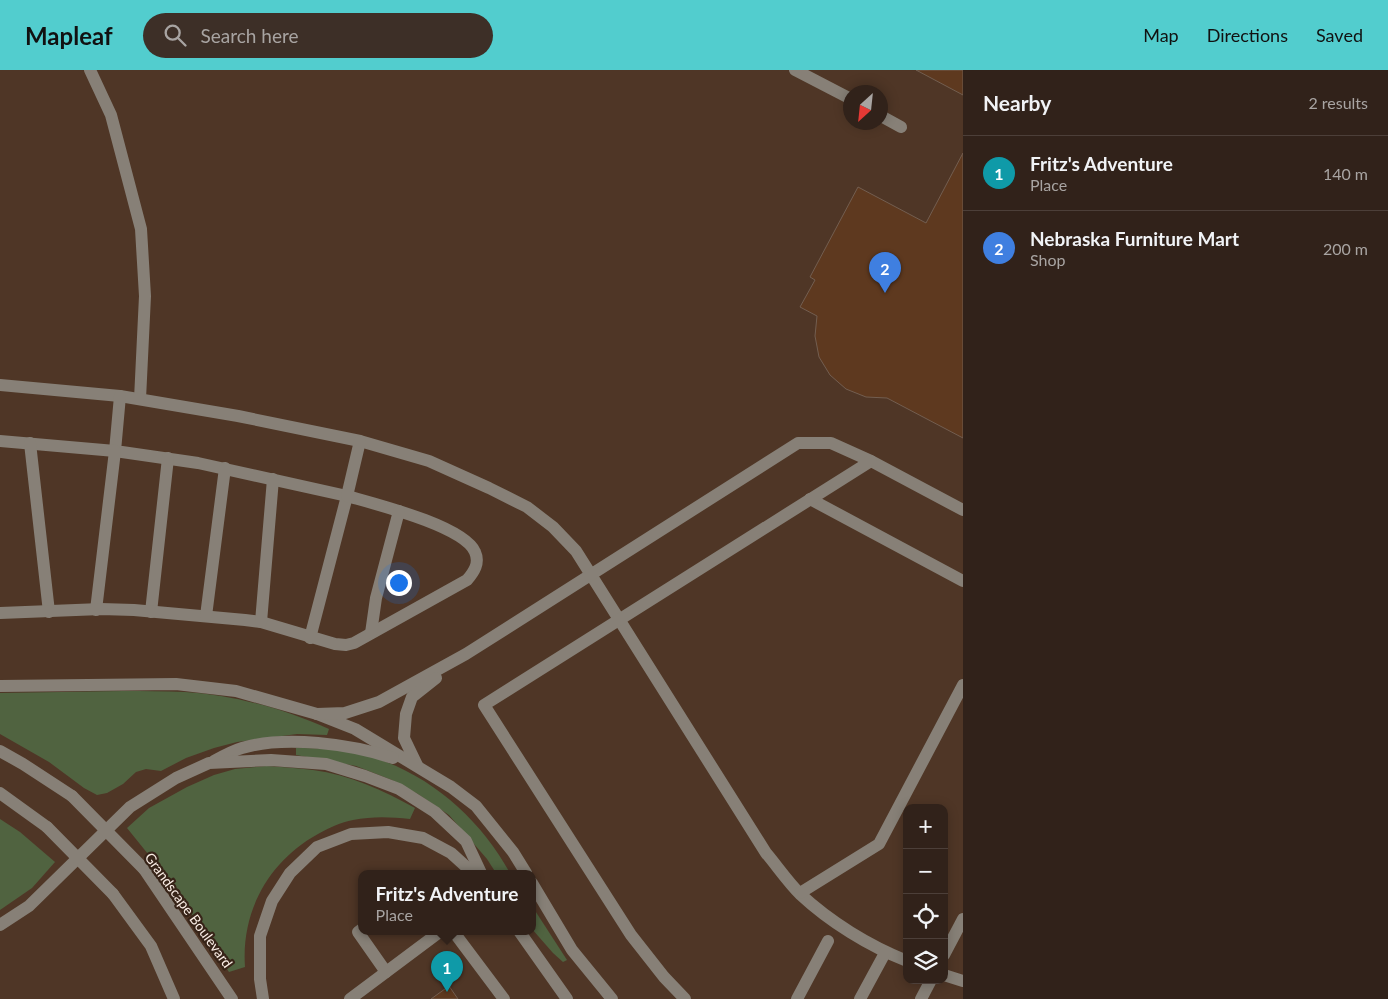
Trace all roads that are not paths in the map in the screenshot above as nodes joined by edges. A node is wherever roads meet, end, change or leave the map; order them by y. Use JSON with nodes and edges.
{"nodes":[{"id":1,"x":90,"y":70,"type":"edge"},
{"id":2,"x":796,"y":70,"type":"edge"},
{"id":3,"x":843,"y":96,"type":"edge"},
{"id":4,"x":888,"y":120,"type":"edge"},
{"id":5,"x":901,"y":127,"type":"dead end"},
{"id":6,"x":0,"y":385,"type":"edge"},
{"id":7,"x":120,"y":396,"type":"junction"},
{"id":8,"x":140,"y":399,"type":"junction"},
{"id":9,"x":0,"y":441,"type":"edge"},
{"id":10,"x":360,"y":441,"type":"junction"},
{"id":11,"x":30,"y":443,"type":"junction"},
{"id":12,"x":115,"y":451,"type":"junction"},
{"id":13,"x":168,"y":458,"type":"junction"},
{"id":14,"x":871,"y":461,"type":"junction"},
{"id":15,"x":224,"y":468,"type":"junction"},
{"id":16,"x":273,"y":479,"type":"junction"},
{"id":17,"x":347,"y":496,"type":"junction"},
{"id":18,"x":810,"y":499,"type":"junction"},
{"id":19,"x":963,"y":510,"type":"edge"},
{"id":20,"x":399,"y":511,"type":"junction"},
{"id":21,"x":592,"y":574,"type":"junction"},
{"id":22,"x":963,"y":581,"type":"edge"},
{"id":23,"x":96,"y":610,"type":"junction"},
{"id":24,"x":49,"y":612,"type":"junction"},
{"id":25,"x":151,"y":612,"type":"junction"},
{"id":26,"x":0,"y":613,"type":"edge"},
{"id":27,"x":206,"y":616,"type":"junction"},
{"id":28,"x":620,"y":619,"type":"junction"},
{"id":29,"x":261,"y":622,"type":"junction"},
{"id":30,"x":371,"y":633,"type":"junction"},
{"id":31,"x":310,"y":638,"type":"junction"},
{"id":32,"x":466,"y":654,"type":"junction"},
{"id":33,"x":963,"y":684,"type":"edge"},
{"id":34,"x":0,"y":686,"type":"edge"},
{"id":35,"x":317,"y":714,"type":"junction"},
{"id":36,"x":0,"y":751,"type":"edge"},
{"id":37,"x":209,"y":763,"type":"junction"},
{"id":38,"x":417,"y":765,"type":"junction"},
{"id":39,"x":0,"y":793,"type":"edge"},
{"id":40,"x":470,"y":870,"type":"edge"},
{"id":41,"x":480,"y":870,"type":"edge"},
{"id":42,"x":524,"y":870,"type":"edge"},
{"id":43,"x":536,"y":890,"type":"edge"},
{"id":44,"x":800,"y":893,"type":"junction"},
{"id":45,"x":963,"y":919,"type":"edge"},
{"id":46,"x":0,"y":924,"type":"edge"},
{"id":47,"x":360,"y":935,"type":"edge"},
{"id":48,"x":436,"y":935,"type":"edge"},
{"id":49,"x":456,"y":935,"type":"edge"},
{"id":50,"x":522,"y":935,"type":"edge"},
{"id":51,"x":828,"y":941,"type":"dead end"},
{"id":52,"x":948,"y":947,"type":"edge"},
{"id":53,"x":885,"y":953,"type":"junction"},
{"id":54,"x":903,"y":960,"type":"edge"},
{"id":55,"x":386,"y":972,"type":"junction"},
{"id":56,"x":948,"y":977,"type":"edge"},
{"id":57,"x":963,"y":981,"type":"edge"},
{"id":58,"x":929,"y":984,"type":"edge"},
{"id":59,"x":174,"y":999,"type":"edge"},
{"id":60,"x":232,"y":999,"type":"edge"},
{"id":61,"x":263,"y":999,"type":"edge"},
{"id":62,"x":350,"y":999,"type":"edge"},
{"id":63,"x":504,"y":999,"type":"edge"},
{"id":64,"x":567,"y":999,"type":"edge"},
{"id":65,"x":612,"y":999,"type":"edge"},
{"id":66,"x":685,"y":999,"type":"edge"},
{"id":67,"x":797,"y":999,"type":"edge"},
{"id":68,"x":860,"y":999,"type":"edge"},
{"id":69,"x":921,"y":999,"type":"edge"}],
"edges":[{"from":1,"to":8,"type":"street"},
{"from":2,"to":3,"type":"street"},
{"from":4,"to":5,"type":"street"},
{"from":6,"to":7,"type":"street"},
{"from":7,"to":8,"type":"street"},
{"from":7,"to":12,"type":"street"},
{"from":8,"to":10,"type":"street"},
{"from":9,"to":11,"type":"street"},
{"from":10,"to":17,"type":"street"},
{"from":10,"to":21,"type":"street"},
{"from":11,"to":12,"type":"street"},
{"from":11,"to":24,"type":"street"},
{"from":12,"to":13,"type":"street"},
{"from":12,"to":23,"type":"street"},
{"from":13,"to":15,"type":"street"},
{"from":13,"to":25,"type":"street"},
{"from":14,"to":18,"type":"street"},
{"from":14,"to":19,"type":"street"},
{"from":14,"to":21,"type":"street"},
{"from":15,"to":16,"type":"street"},
{"from":15,"to":27,"type":"street"},
{"from":16,"to":17,"type":"street"},
{"from":16,"to":29,"type":"street"},
{"from":17,"to":20,"type":"street"},
{"from":17,"to":31,"type":"street"},
{"from":18,"to":22,"type":"street"},
{"from":18,"to":28,"type":"street"},
{"from":20,"to":30,"type":"street"},
{"from":20,"to":30,"type":"street"},
{"from":21,"to":28,"type":"street"},
{"from":21,"to":32,"type":"street"},
{"from":23,"to":24,"type":"street"},
{"from":23,"to":25,"type":"street"},
{"from":24,"to":26,"type":"street"},
{"from":25,"to":27,"type":"street"},
{"from":27,"to":29,"type":"street"},
{"from":28,"to":44,"type":"street"},
{"from":28,"to":66,"type":"street"},
{"from":29,"to":31,"type":"street"},
{"from":30,"to":31,"type":"street"},
{"from":32,"to":35,"type":"street"},
{"from":32,"to":38,"type":"street"},
{"from":33,"to":44,"type":"street"},
{"from":34,"to":35,"type":"street"},
{"from":35,"to":38,"type":"street"},
{"from":36,"to":60,"type":"street","name":"Grandscape Boulevard","bridge":true},
{"from":37,"to":38,"type":"street"},
{"from":37,"to":41,"type":"street"},
{"from":37,"to":46,"type":"street"},
{"from":38,"to":42,"type":"street"},
{"from":39,"to":59,"type":"street","bridge":true},
{"from":40,"to":61,"type":"street"},
{"from":43,"to":65,"type":"street"},
{"from":44,"to":53,"type":"street"},
{"from":45,"to":52,"type":"street"},
{"from":47,"to":55,"type":"street"},
{"from":48,"to":55,"type":"street"},
{"from":49,"to":63,"type":"street"},
{"from":50,"to":64,"type":"street"},
{"from":51,"to":67,"type":"street"},
{"from":53,"to":54,"type":"street"},
{"from":53,"to":68,"type":"street"},
{"from":55,"to":62,"type":"street"},
{"from":56,"to":57,"type":"street"},
{"from":58,"to":69,"type":"street"}]}
